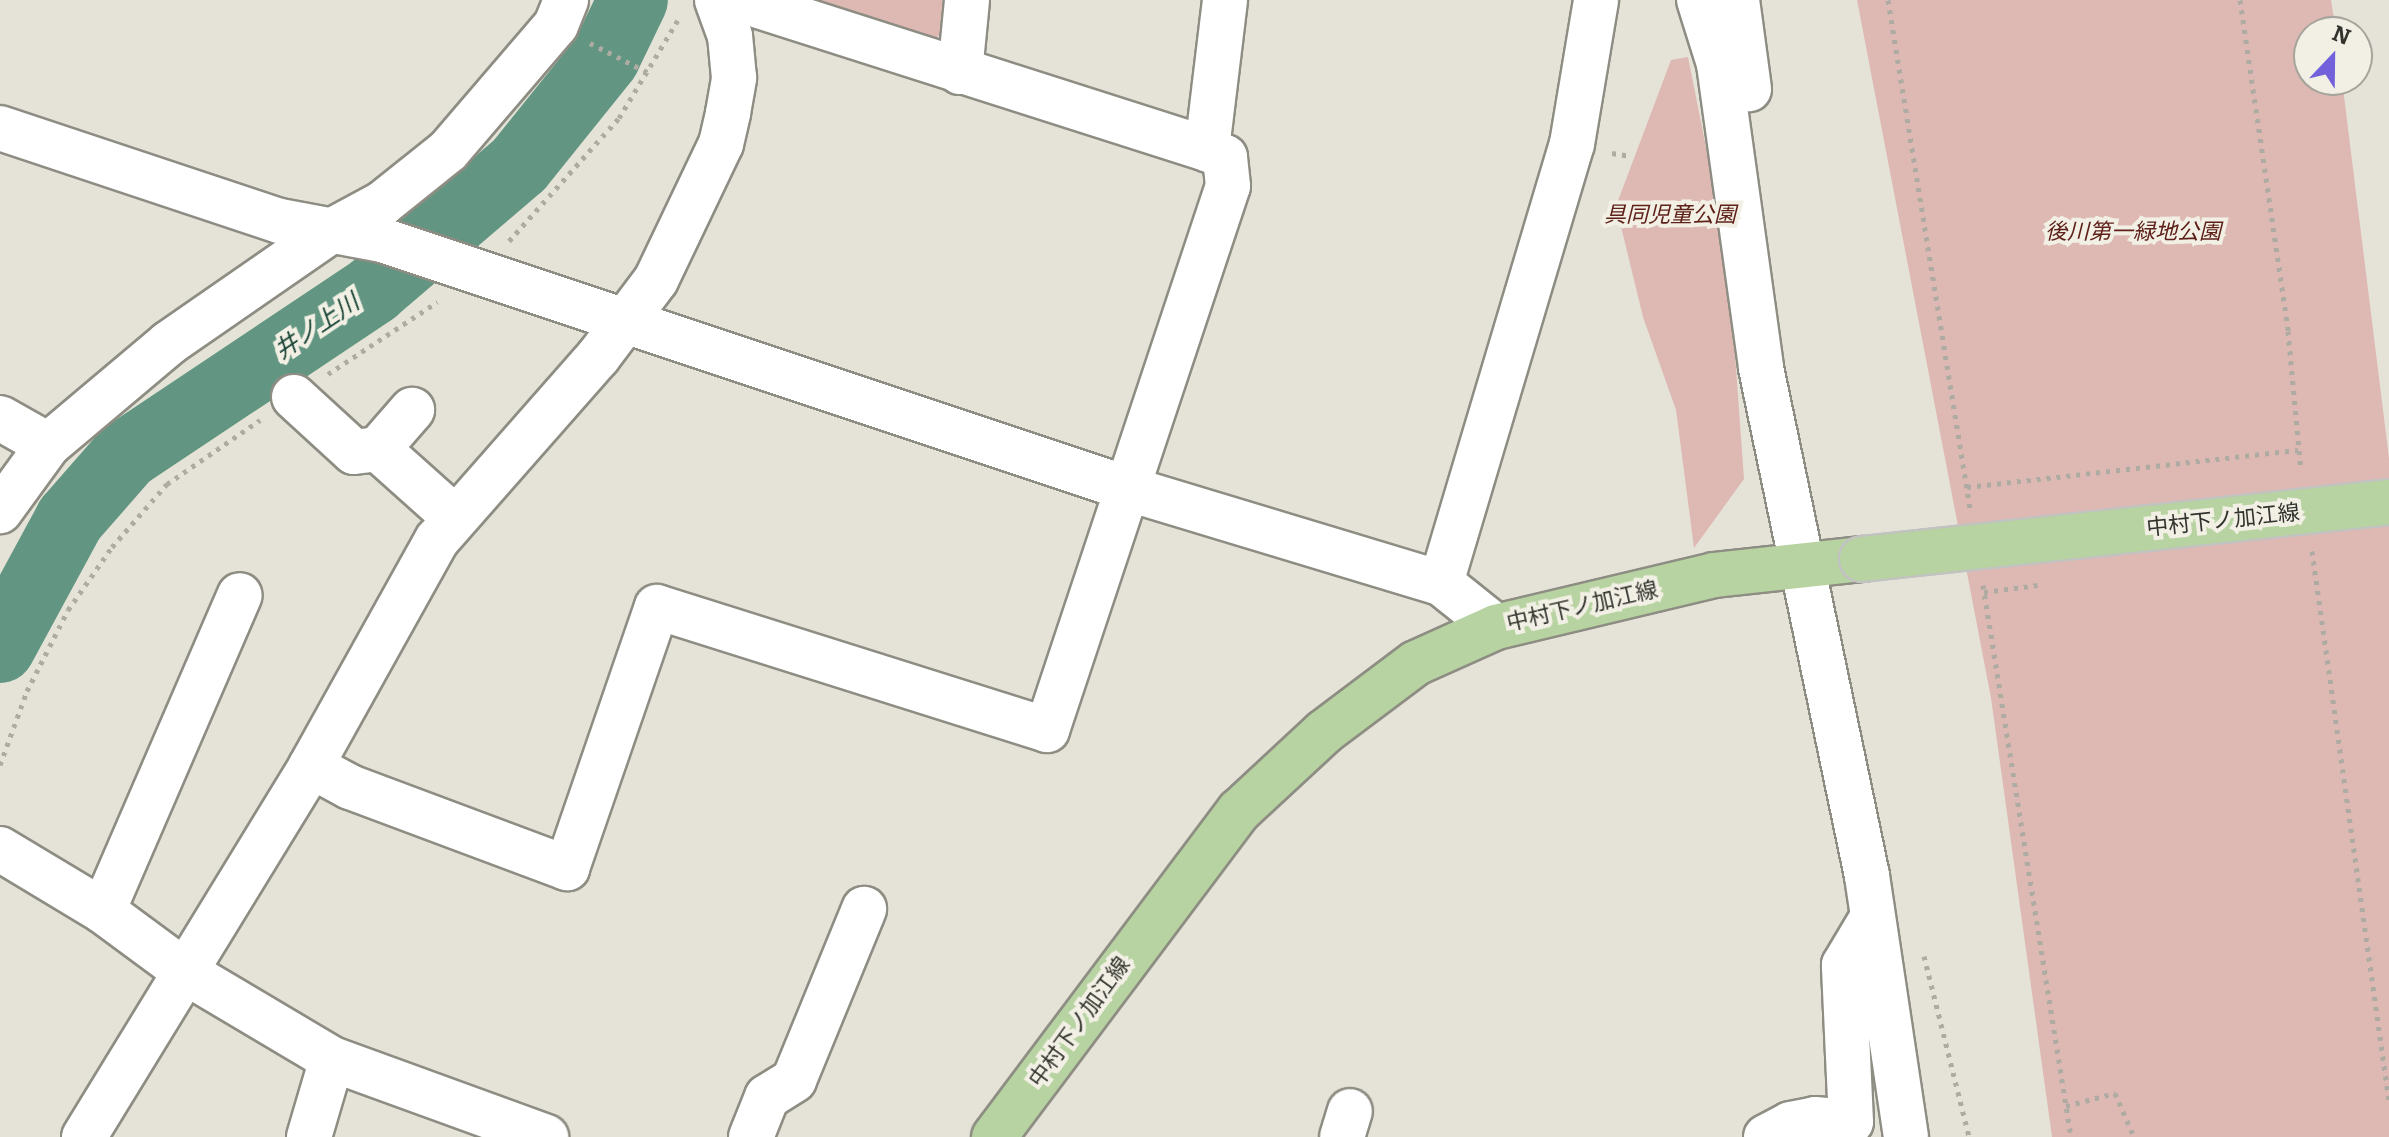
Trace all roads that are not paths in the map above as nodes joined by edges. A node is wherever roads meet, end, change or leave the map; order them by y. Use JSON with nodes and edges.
{"nodes":[{"id":1,"x":740,"y":0,"type":"edge"},
{"id":2,"x":967,"y":0,"type":"edge"},
{"id":3,"x":1225,"y":0,"type":"edge"},
{"id":4,"x":1596,"y":0,"type":"edge"},
{"id":5,"x":1699,"y":0,"type":"edge"},
{"id":6,"x":1737,"y":0,"type":"edge"},
{"id":7,"x":702,"y":1,"type":"edge"},
{"id":8,"x":561,"y":13,"type":"edge"},
{"id":9,"x":960,"y":72,"type":"junction"},
{"id":10,"x":0,"y":128,"type":"edge"},
{"id":11,"x":1207,"y":149,"type":"junction"},
{"id":12,"x":1733,"y":163,"type":"junction"},
{"id":13,"x":331,"y":231,"type":"junction"},
{"id":14,"x":625,"y":324,"type":"junction"},
{"id":15,"x":294,"y":397,"type":"road end"},
{"id":16,"x":412,"y":410,"type":"dead end"},
{"id":17,"x":0,"y":418,"type":"edge"},
{"id":18,"x":48,"y":445,"type":"junction"},
{"id":19,"x":378,"y":449,"type":"junction"},
{"id":20,"x":1129,"y":489,"type":"junction"},
{"id":21,"x":2389,"y":502,"type":"edge"},
{"id":22,"x":0,"y":511,"type":"edge"},
{"id":23,"x":454,"y":517,"type":"junction"},
{"id":24,"x":1799,"y":564,"type":"junction"},
{"id":25,"x":1441,"y":583,"type":"junction"},
{"id":26,"x":240,"y":595,"type":"dead end"},
{"id":27,"x":1496,"y":627,"type":"junction"},
{"id":28,"x":311,"y":766,"type":"junction"},
{"id":29,"x":0,"y":849,"type":"edge"},
{"id":30,"x":864,"y":909,"type":"dead end"},
{"id":31,"x":103,"y":911,"type":"junction"},
{"id":32,"x":1872,"y":918,"type":"junction"},
{"id":33,"x":187,"y":973,"type":"junction"},
{"id":34,"x":332,"y":1059,"type":"junction"},
{"id":35,"x":1851,"y":1130,"type":"edge"},
{"id":36,"x":84,"y":1137,"type":"edge"},
{"id":37,"x":309,"y":1137,"type":"edge"},
{"id":38,"x":546,"y":1137,"type":"edge"},
{"id":39,"x":751,"y":1137,"type":"edge"},
{"id":40,"x":994,"y":1137,"type":"edge"},
{"id":41,"x":1766,"y":1137,"type":"edge"},
{"id":42,"x":1906,"y":1137,"type":"edge"}],
"edges":[{"from":1,"to":9,"type":"street"},
{"from":2,"to":9,"type":"street"},
{"from":3,"to":11,"type":"street"},
{"from":4,"to":25,"type":"street"},
{"from":5,"to":12,"type":"street"},
{"from":6,"to":12,"type":"street"},
{"from":7,"to":14,"type":"street"},
{"from":8,"to":13,"type":"street"},
{"from":9,"to":11,"type":"street"},
{"from":10,"to":13,"type":"street"},
{"from":11,"to":20,"type":"street"},
{"from":12,"to":24,"type":"street"},
{"from":13,"to":14,"type":"street"},
{"from":13,"to":18,"type":"street"},
{"from":14,"to":20,"type":"street"},
{"from":14,"to":23,"type":"street"},
{"from":15,"to":19,"type":"street"},
{"from":16,"to":19,"type":"street"},
{"from":17,"to":18,"type":"street"},
{"from":18,"to":22,"type":"street"},
{"from":19,"to":23,"type":"street"},
{"from":20,"to":25,"type":"street"},
{"from":20,"to":28,"type":"street"},
{"from":21,"to":24,"type":"main road","name":"中村下ノ加江線","bridge":true},
{"from":23,"to":28,"type":"street"},
{"from":24,"to":27,"type":"main road","name":"中村下ノ加江線"},
{"from":24,"to":32,"type":"street"},
{"from":25,"to":27,"type":"street"},
{"from":26,"to":31,"type":"street"},
{"from":27,"to":40,"type":"main road","name":"中村下ノ加江線"},
{"from":28,"to":33,"type":"street"},
{"from":29,"to":31,"type":"street"},
{"from":30,"to":39,"type":"street"},
{"from":31,"to":33,"type":"street"},
{"from":32,"to":35,"type":"street"},
{"from":32,"to":42,"type":"street"},
{"from":33,"to":34,"type":"street"},
{"from":33,"to":36,"type":"street"},
{"from":34,"to":37,"type":"street"},
{"from":34,"to":38,"type":"street"},
{"from":35,"to":41,"type":"street"}]}
